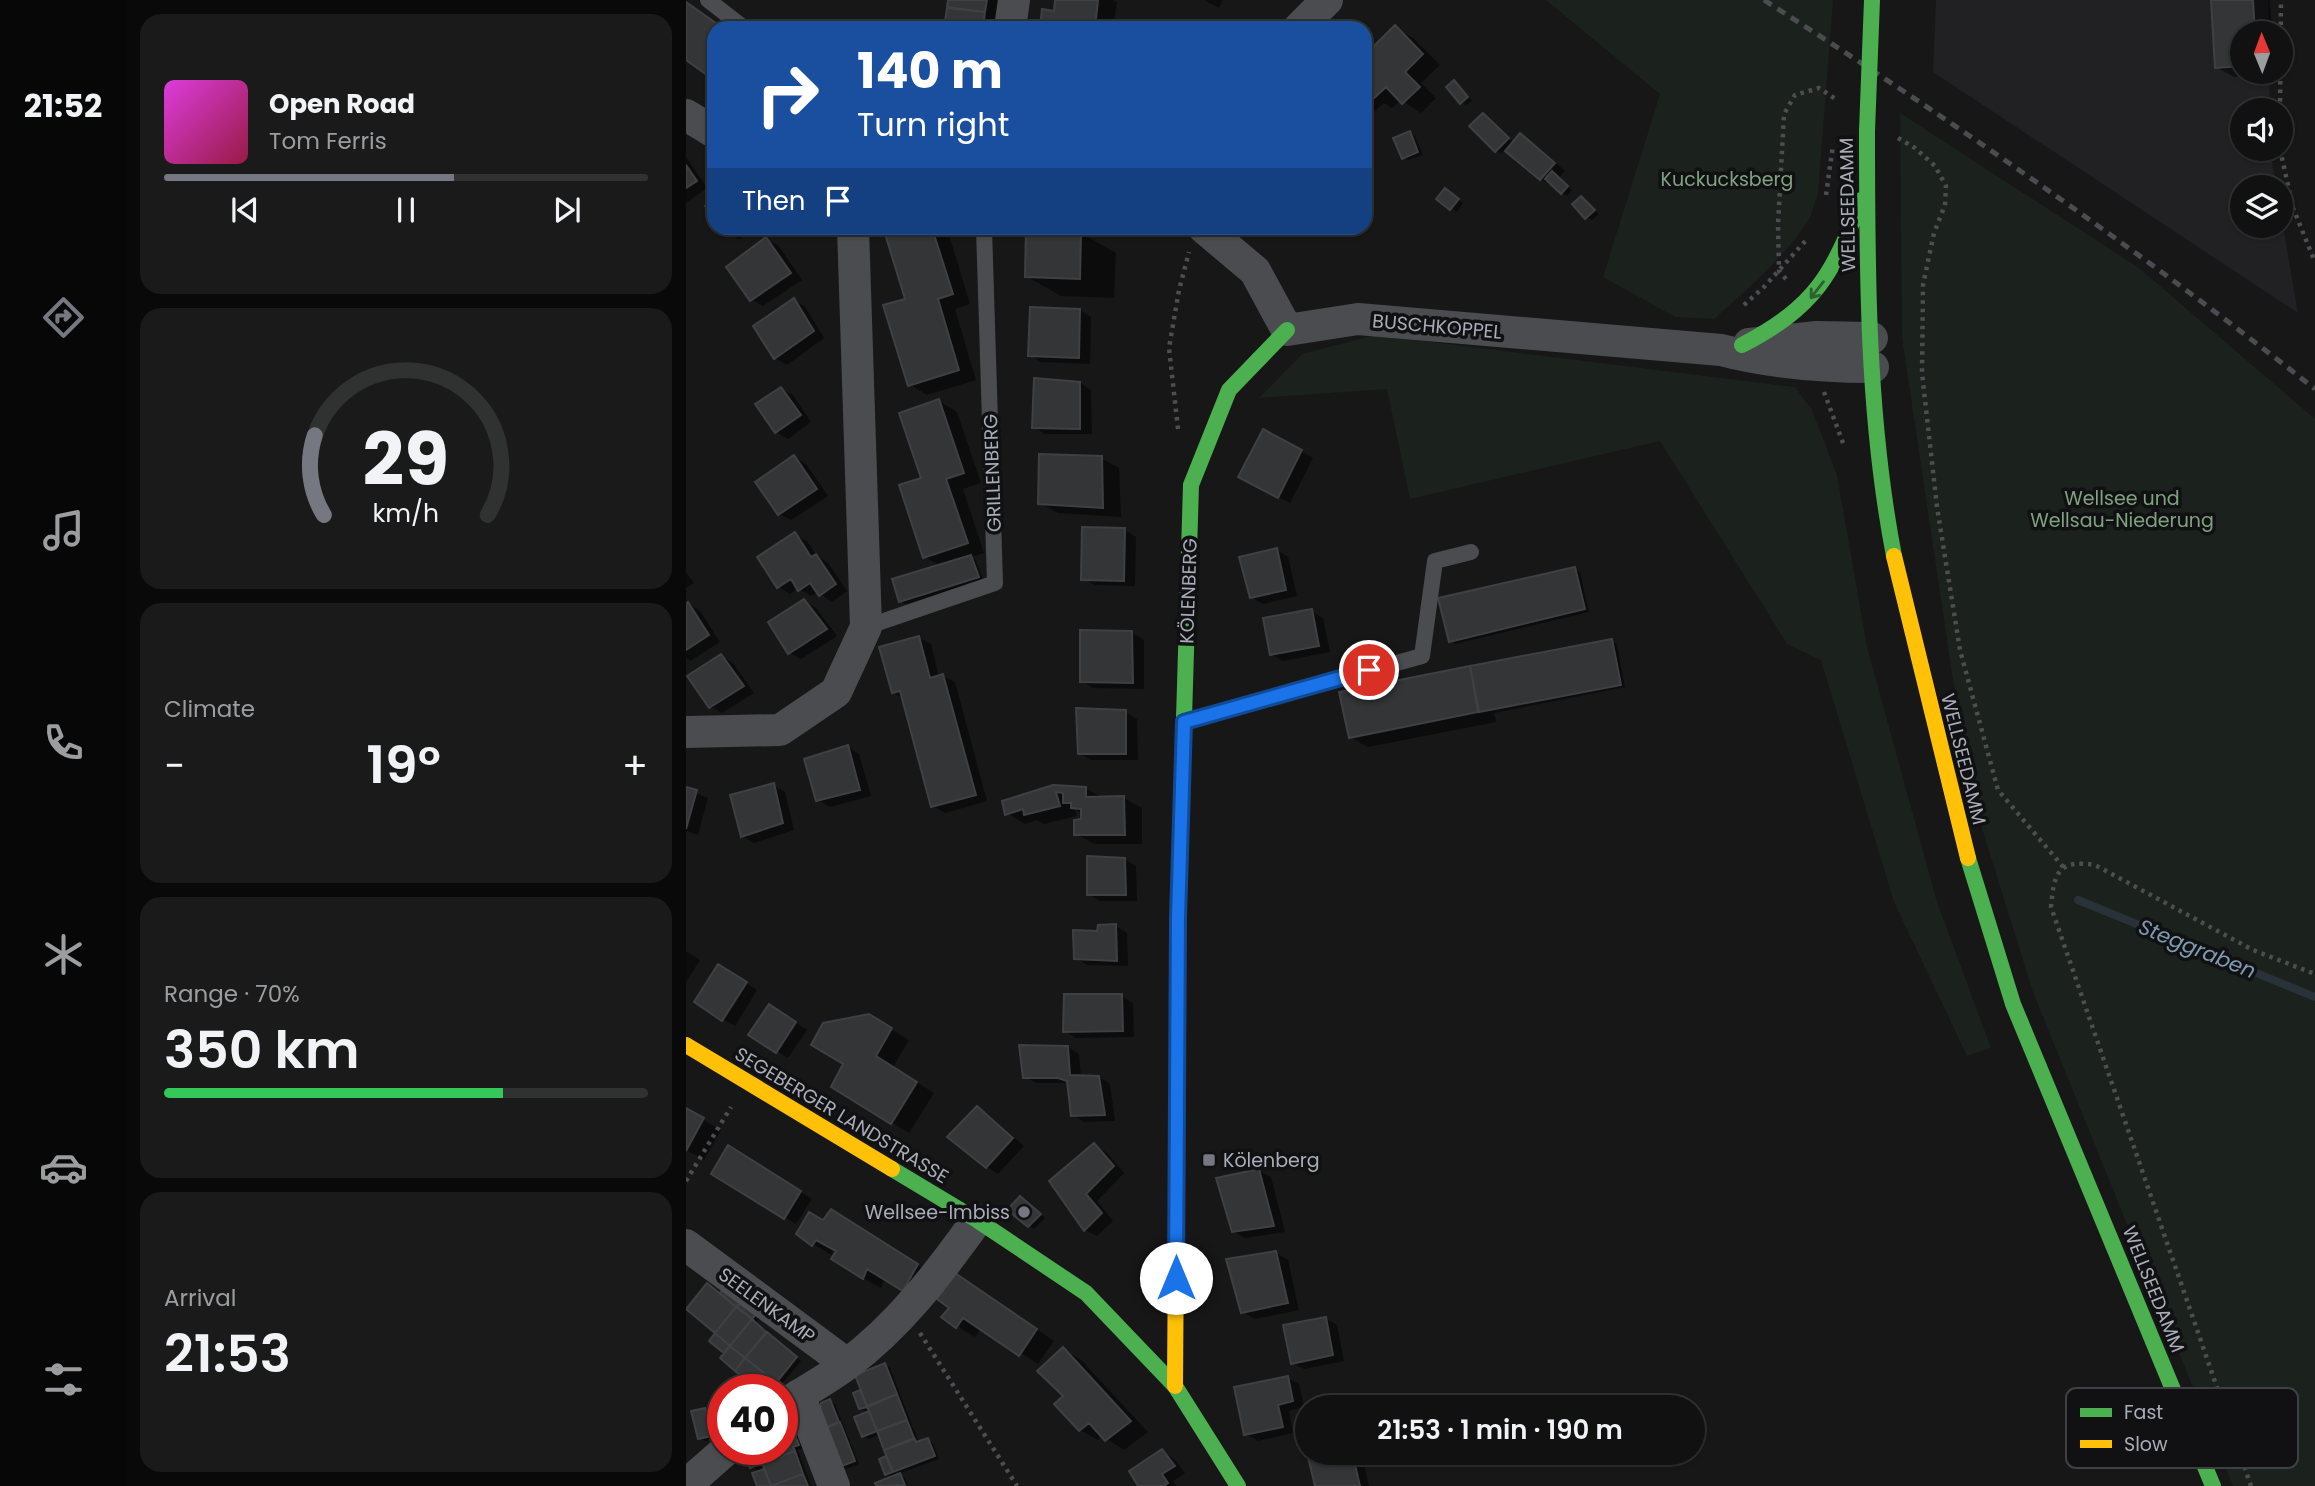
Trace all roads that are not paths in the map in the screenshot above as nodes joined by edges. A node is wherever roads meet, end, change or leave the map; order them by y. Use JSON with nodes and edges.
{"nodes":[{"id":1,"x":708,"y":0,"type":"edge"},
{"id":2,"x":1014,"y":0,"type":"edge"},
{"id":3,"x":1327,"y":0,"type":"edge"},
{"id":4,"x":1872,"y":0,"type":"edge"},
{"id":5,"x":735,"y":21,"type":"edge"},
{"id":6,"x":1011,"y":21,"type":"edge"},
{"id":7,"x":1306,"y":21,"type":"edge"},
{"id":8,"x":686,"y":115,"type":"edge"},
{"id":9,"x":707,"y":128,"type":"edge"},
{"id":10,"x":1867,"y":185,"type":"junction"},
{"id":11,"x":853,"y":235,"type":"edge"},
{"id":12,"x":984,"y":235,"type":"edge"},
{"id":13,"x":1200,"y":235,"type":"edge"},
{"id":14,"x":1287,"y":330,"type":"junction"},
{"id":15,"x":1731,"y":348,"type":"junction"},
{"id":16,"x":1872,"y":353,"type":"junction"},
{"id":17,"x":1471,"y":552,"type":"dead end"},
{"id":18,"x":866,"y":627,"type":"junction"},
{"id":19,"x":1184,"y":722,"type":"junction"},
{"id":20,"x":686,"y":732,"type":"edge"},
{"id":21,"x":686,"y":1045,"type":"edge"},
{"id":22,"x":977,"y":1220,"type":"junction"},
{"id":23,"x":686,"y":1245,"type":"edge"},
{"id":24,"x":847,"y":1364,"type":"junction"},
{"id":25,"x":1175,"y":1386,"type":"junction"},
{"id":26,"x":2172,"y":1388,"type":"edge"},
{"id":27,"x":798,"y":1396,"type":"edge"},
{"id":28,"x":798,"y":1415,"type":"edge"},
{"id":29,"x":709,"y":1465,"type":"edge"},
{"id":30,"x":2205,"y":1468,"type":"edge"},
{"id":31,"x":686,"y":1485,"type":"edge"},
{"id":32,"x":834,"y":1486,"type":"edge"},
{"id":33,"x":1238,"y":1486,"type":"edge"},
{"id":34,"x":2213,"y":1486,"type":"edge"}],
"edges":[{"from":1,"to":5,"type":"lane"},
{"from":2,"to":6,"type":"street"},
{"from":3,"to":7,"type":"street"},
{"from":4,"to":10,"type":"street","name":"WELLSEEDAMM","bridge":true},
{"from":8,"to":9,"type":"street"},
{"from":10,"to":15,"type":"street","one_way":true},
{"from":10,"to":16,"type":"street","name":"WELLSEEDAMM"},
{"from":11,"to":18,"type":"street"},
{"from":12,"to":18,"type":"lane","name":"GRILLENBERG"},
{"from":13,"to":14,"type":"street"},
{"from":14,"to":15,"type":"street","name":"BUSCHKOPPEL"},
{"from":14,"to":19,"type":"street","name":"KÖLENBERG"},
{"from":15,"to":16,"type":"street","name":"BUSCHKOPPEL"},
{"from":16,"to":26,"type":"street","name":"WELLSEEDAMM"},
{"from":17,"to":19,"type":"lane"},
{"from":18,"to":20,"type":"street"},
{"from":19,"to":25,"type":"street","name":"KÖLENBERG"},
{"from":21,"to":22,"type":"street","name":"SEGEBERGER LANDSTRASSE"},
{"from":22,"to":24,"type":"street"},
{"from":22,"to":25,"type":"street","name":"SEGEBERGER LANDSTRASSE"},
{"from":23,"to":24,"type":"street","name":"SEELENKAMP"},
{"from":24,"to":27,"type":"street"},
{"from":25,"to":33,"type":"street","name":"SEGEBERGER LANDSTRASSE"},
{"from":28,"to":32,"type":"street"},
{"from":29,"to":31,"type":"street"},
{"from":30,"to":34,"type":"street","name":"WELLSEEDAMM"}]}
